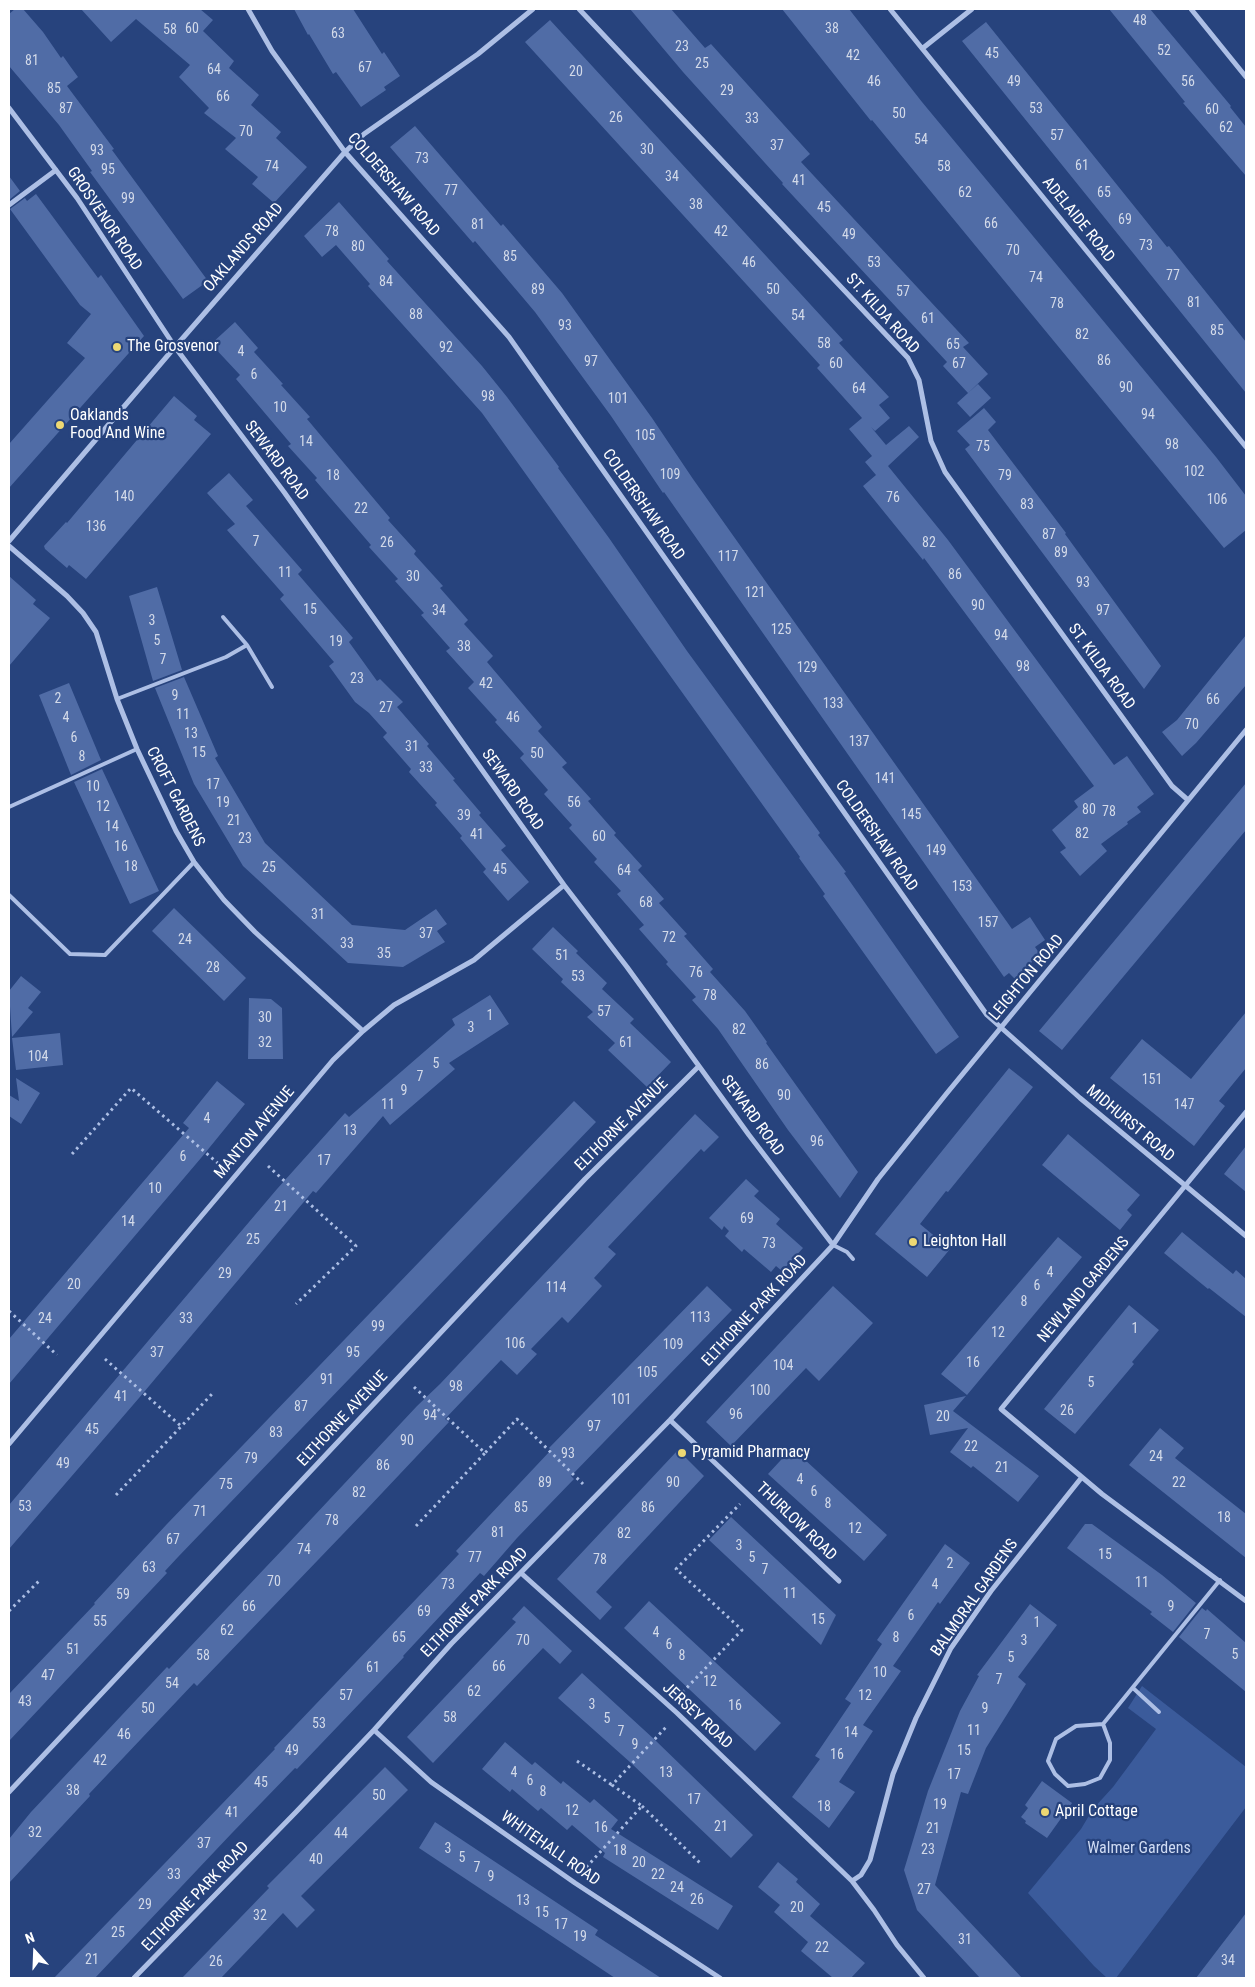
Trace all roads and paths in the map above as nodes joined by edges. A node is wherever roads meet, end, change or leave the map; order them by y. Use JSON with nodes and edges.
{"nodes":[{"id":1,"x":248,"y":9,"type":"edge"},
{"id":2,"x":533,"y":9,"type":"edge"},
{"id":3,"x":579,"y":9,"type":"edge"},
{"id":4,"x":890,"y":9,"type":"edge"},
{"id":5,"x":972,"y":9,"type":"edge"},
{"id":6,"x":1191,"y":9,"type":"edge"},
{"id":7,"x":923,"y":48,"type":"junction"},
{"id":8,"x":1246,"y":77,"type":"edge"},
{"id":9,"x":9,"y":108,"type":"edge"},
{"id":10,"x":345,"y":152,"type":"junction"},
{"id":11,"x":56,"y":170,"type":"junction"},
{"id":12,"x":9,"y":205,"type":"edge"},
{"id":13,"x":174,"y":347,"type":"junction"},
{"id":14,"x":1246,"y":447,"type":"edge"},
{"id":15,"x":9,"y":541,"type":"edge"},
{"id":16,"x":9,"y":546,"type":"edge"},
{"id":17,"x":223,"y":617,"type":"dead end"},
{"id":18,"x":247,"y":645,"type":"junction"},
{"id":19,"x":272,"y":687,"type":"dead end"},
{"id":20,"x":117,"y":699,"type":"junction"},
{"id":21,"x":1246,"y":730,"type":"edge"},
{"id":22,"x":137,"y":749,"type":"junction"},
{"id":23,"x":1188,"y":800,"type":"junction"},
{"id":24,"x":9,"y":807,"type":"edge"},
{"id":25,"x":194,"y":862,"type":"junction"},
{"id":26,"x":564,"y":885,"type":"junction"},
{"id":27,"x":9,"y":896,"type":"edge"},
{"id":28,"x":1001,"y":1028,"type":"junction"},
{"id":29,"x":363,"y":1031,"type":"junction"},
{"id":30,"x":699,"y":1066,"type":"junction"},
{"id":31,"x":1246,"y":1112,"type":"edge"},
{"id":32,"x":72,"y":1154,"type":"dead end"},
{"id":33,"x":221,"y":1166,"type":"dead end"},
{"id":34,"x":268,"y":1166,"type":"dead end"},
{"id":35,"x":1185,"y":1187,"type":"junction"},
{"id":36,"x":1246,"y":1236,"type":"edge"},
{"id":37,"x":833,"y":1245,"type":"junction"},
{"id":38,"x":853,"y":1259,"type":"dead end"},
{"id":39,"x":296,"y":1304,"type":"dead end"},
{"id":40,"x":9,"y":1311,"type":"edge"},
{"id":41,"x":57,"y":1355,"type":"dead end"},
{"id":42,"x":105,"y":1359,"type":"dead end"},
{"id":43,"x":414,"y":1387,"type":"dead end"},
{"id":44,"x":212,"y":1394,"type":"dead end"},
{"id":45,"x":670,"y":1420,"type":"junction"},
{"id":46,"x":182,"y":1427,"type":"junction"},
{"id":47,"x":9,"y":1444,"type":"edge"},
{"id":48,"x":485,"y":1453,"type":"junction"},
{"id":49,"x":1082,"y":1477,"type":"junction"},
{"id":50,"x":583,"y":1484,"type":"dead end"},
{"id":51,"x":750,"y":1494,"type":"junction"},
{"id":52,"x":116,"y":1495,"type":"dead end"},
{"id":53,"x":416,"y":1526,"type":"dead end"},
{"id":54,"x":521,"y":1573,"type":"junction"},
{"id":55,"x":41,"y":1578,"type":"dead end"},
{"id":56,"x":1220,"y":1580,"type":"junction"},
{"id":57,"x":839,"y":1581,"type":"dead end"},
{"id":58,"x":1246,"y":1601,"type":"edge"},
{"id":59,"x":9,"y":1609,"type":"edge"},
{"id":60,"x":1134,"y":1688,"type":"junction"},
{"id":61,"x":669,"y":1706,"type":"junction"},
{"id":62,"x":1158,"y":1712,"type":"dead end"},
{"id":63,"x":676,"y":1713,"type":"junction"},
{"id":64,"x":1103,"y":1724,"type":"junction"},
{"id":65,"x":374,"y":1730,"type":"junction"},
{"id":66,"x":577,"y":1761,"type":"dead end"},
{"id":67,"x":612,"y":1785,"type":"junction"},
{"id":68,"x":9,"y":1792,"type":"edge"},
{"id":69,"x":642,"y":1806,"type":"junction"},
{"id":70,"x":701,"y":1864,"type":"dead end"},
{"id":71,"x":852,"y":1881,"type":"junction"},
{"id":72,"x":575,"y":1883,"type":"junction"},
{"id":73,"x":134,"y":1978,"type":"edge"},
{"id":74,"x":720,"y":1978,"type":"edge"},
{"id":75,"x":924,"y":1978,"type":"edge"}],
"edges":[{"from":1,"to":10,"type":"street","name":"COLDERSHAW ROAD"},
{"from":2,"to":10,"type":"street","name":"OAKLANDS ROAD"},
{"from":3,"to":23,"type":"street","name":"ST. KILDA ROAD"},
{"from":4,"to":7,"type":"street","name":"ADELAIDE ROAD"},
{"from":5,"to":7,"type":"street"},
{"from":6,"to":8,"type":"street"},
{"from":7,"to":14,"type":"street","name":"ADELAIDE ROAD"},
{"from":9,"to":11,"type":"street","name":"GROSVENOR ROAD"},
{"from":10,"to":13,"type":"street","name":"OAKLANDS ROAD"},
{"from":10,"to":28,"type":"street","name":"COLDERSHAW ROAD"},
{"from":11,"to":12,"type":"street"},
{"from":11,"to":13,"type":"street","name":"GROSVENOR ROAD"},
{"from":13,"to":15,"type":"street","name":"OAKLANDS ROAD"},
{"from":13,"to":26,"type":"street","name":"SEWARD ROAD"},
{"from":16,"to":20,"type":"street","name":"CROFT GARDENS"},
{"from":17,"to":18,"type":"lane"},
{"from":18,"to":19,"type":"lane"},
{"from":18,"to":20,"type":"lane"},
{"from":20,"to":22,"type":"street","name":"CROFT GARDENS"},
{"from":21,"to":23,"type":"street","name":"LEIGHTON ROAD"},
{"from":22,"to":24,"type":"lane"},
{"from":22,"to":25,"type":"street","name":"CROFT GARDENS"},
{"from":23,"to":28,"type":"street","name":"LEIGHTON ROAD"},
{"from":25,"to":27,"type":"lane"},
{"from":25,"to":29,"type":"street","name":"CROFT GARDENS"},
{"from":26,"to":29,"type":"street","name":"MANTON AVENUE"},
{"from":26,"to":30,"type":"street","name":"SEWARD ROAD"},
{"from":28,"to":35,"type":"street","name":"MIDHURST ROAD"},
{"from":28,"to":37,"type":"street","name":"LEIGHTON ROAD"},
{"from":29,"to":47,"type":"street","name":"MANTON AVENUE"},
{"from":30,"to":37,"type":"street","name":"SEWARD ROAD"},
{"from":30,"to":68,"type":"street","name":"ELTHORNE AVENUE"},
{"from":31,"to":35,"type":"street","name":"NEWLAND GARDENS"},
{"from":32,"to":33,"type":"path"},
{"from":34,"to":39,"type":"path"},
{"from":35,"to":36,"type":"street","name":"MIDHURST ROAD"},
{"from":35,"to":49,"type":"street","name":"NEWLAND GARDENS"},
{"from":37,"to":38,"type":"lane"},
{"from":37,"to":45,"type":"street","name":"ELTHORNE PARK ROAD"},
{"from":40,"to":41,"type":"path"},
{"from":42,"to":46,"type":"path"},
{"from":43,"to":48,"type":"path"},
{"from":44,"to":46,"type":"path"},
{"from":45,"to":51,"type":"street","name":"THURLOW ROAD"},
{"from":45,"to":54,"type":"street","name":"ELTHORNE PARK ROAD"},
{"from":46,"to":52,"type":"path"},
{"from":48,"to":50,"type":"path"},
{"from":48,"to":53,"type":"path"},
{"from":49,"to":56,"type":"street"},
{"from":49,"to":71,"type":"street","name":"BALMORAL GARDENS"},
{"from":51,"to":57,"type":"street","name":"THURLOW ROAD"},
{"from":51,"to":61,"type":"path"},
{"from":54,"to":61,"type":"street","name":"JERSEY ROAD"},
{"from":54,"to":65,"type":"street","name":"ELTHORNE PARK ROAD"},
{"from":55,"to":59,"type":"path"},
{"from":56,"to":58,"type":"street"},
{"from":56,"to":60,"type":"lane"},
{"from":60,"to":62,"type":"lane"},
{"from":60,"to":64,"type":"lane"},
{"from":61,"to":63,"type":"street","name":"JERSEY ROAD"},
{"from":63,"to":67,"type":"path"},
{"from":63,"to":71,"type":"street","name":"JERSEY ROAD"},
{"from":64,"to":64,"type":"lane"},
{"from":65,"to":72,"type":"street","name":"WHITEHALL ROAD"},
{"from":65,"to":73,"type":"street","name":"ELTHORNE PARK ROAD"},
{"from":66,"to":67,"type":"path"},
{"from":67,"to":69,"type":"path"},
{"from":69,"to":70,"type":"path"},
{"from":69,"to":72,"type":"path"},
{"from":71,"to":75,"type":"street"},
{"from":72,"to":74,"type":"street","name":"WHITEHALL ROAD"}]}
